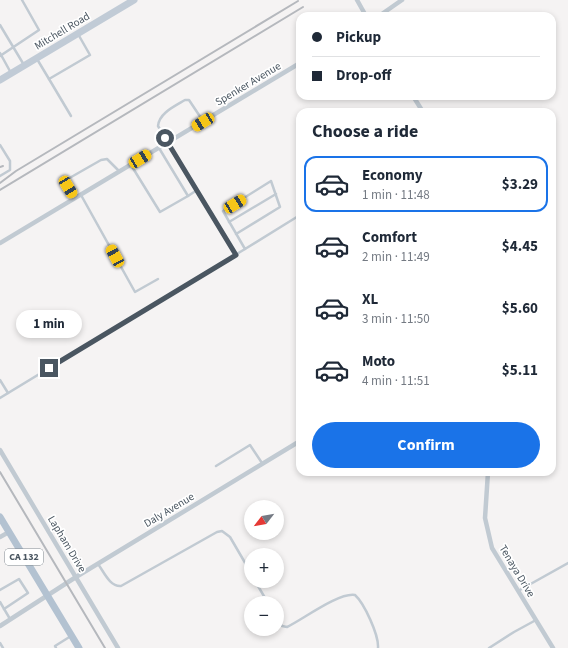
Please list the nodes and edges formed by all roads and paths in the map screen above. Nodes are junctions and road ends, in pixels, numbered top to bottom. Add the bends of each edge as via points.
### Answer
1 (22, 0) edge
2 (134, 0) edge
3 (356, 0) edge
4 (402, 0) edge
5 (364, 12) edge
6 (385, 12) edge
7 (0, 25) edge
8 (78, 34) junction
9 (14, 47) junction
10 (0, 55) edge
11 (36, 58) junction
12 (24, 65) junction
13 (296, 65) edge
14 (11, 73) junction
15 (1, 78) edge
16 (48, 79) junction
17 (71, 116) dead end
18 (203, 122) junction
19 (168, 142) junction
20 (0, 145) edge
21 (159, 148) junction
22 (131, 165) junction
23 (119, 172) junction
24 (0, 176) edge
25 (197, 190) junction
26 (276, 194) junction
27 (81, 195) junction
28 (188, 196) junction
29 (75, 198) junction
30 (296, 218) edge
31 (229, 222) junction
32 (236, 234) junction
33 (0, 243) edge
34 (246, 249) junction
35 (236, 255) junction
36 (158, 278) dead end
37 (0, 380) edge
38 (8, 393) junction
39 (0, 398) edge
40 (296, 443) edge
41 (0, 450) edge
42 (262, 463) junction
43 (216, 466) dead end
44 (488, 476) edge
45 (0, 517) edge
46 (9, 532) junction
47 (0, 538) edge
48 (244, 561) edge
49 (568, 563) edge
50 (98, 564) junction
51 (76, 577) junction
52 (0, 590) edge
53 (518, 591) junction
54 (48, 596) junction
55 (0, 602) edge
56 (4, 609) junction
57 (10, 620) junction
58 (537, 620) junction
59 (0, 626) edge
60 (284, 627) edge
61 (72, 635) junction
62 (0, 643) edge
63 (2, 648) edge
64 (56, 648) edge
65 (79, 648) edge
66 (118, 648) edge
67 (378, 648) edge
68 (489, 648) edge
69 (553, 648) edge

1 - 9 lane via 39,30
2 - 8 main road, Mitchell Road
3 - 5 street
4 - 6 street
7 - 9 lane
8 - 11 main road, Mitchell Road
8 - 16 lane via 90,55
9 - 10 lane
9 - 12 lane
10 - 14 lane
11 - 12 main road, Mitchell Road
11 - 16 lane
12 - 14 main road, Mitchell Road
13 - 18 street, Spenker Avenue
14 - 15 main road, Mitchell Road
16 - 17 lane
18 - 19 street, Spenker Avenue
18 - 19 lane via 189,100 185,100 158,120 158,126
19 - 21 street, Spenker Avenue
19 - 25 lane
20 - 24 lane via 10,161 10,170
21 - 22 street, Spenker Avenue
21 - 28 lane
22 - 23 street, Spenker Avenue
22 - 28 lane via 160,212
23 - 27 street, Spenker Avenue
23 - 29 lane via 107,159 66,180
25 - 28 lane
25 - 35 lane
26 - 31 lane
26 - 31 lane via 271,181 222,211
26 - 32 lane via 280,207
27 - 29 street, Spenker Avenue
27 - 36 lane via 135,292
29 - 33 street, Spenker Avenue
30 - 34 lane
31 - 32 lane
32 - 34 lane
34 - 35 lane
35 - 38 lane
37 - 38 lane
38 - 39 lane
40 - 42 street, Daly Avenue
41 - 51 street, Lapham Drive
42 - 43 lane via 250,445
42 - 50 street, Daly Avenue
44 - 53 street, Tenaya Drive via 488,537
45 - 46 main road, CA 132
46 - 47 street
46 - 54 main road, CA 132
48 - 50 lane via 230,537 222,531 121,586 112,583
49 - 53 lane
50 - 51 street, Daly Avenue
51 - 54 street, Daly Avenue
51 - 66 street, Lapham Drive
52 - 56 lane via 19,579 28,593
53 - 58 street, Tenaya Drive
54 - 57 street, Daly Avenue
54 - 61 main road, CA 132
55 - 56 lane
56 - 57 lane
57 - 59 street, Daly Avenue
58 - 68 lane
58 - 69 street, Tenaya Drive
60 - 67 lane via 287,628 322,606 355,594 370,620 377,637
61 - 64 lane via 55,646
61 - 65 main road, CA 132
62 - 63 lane

